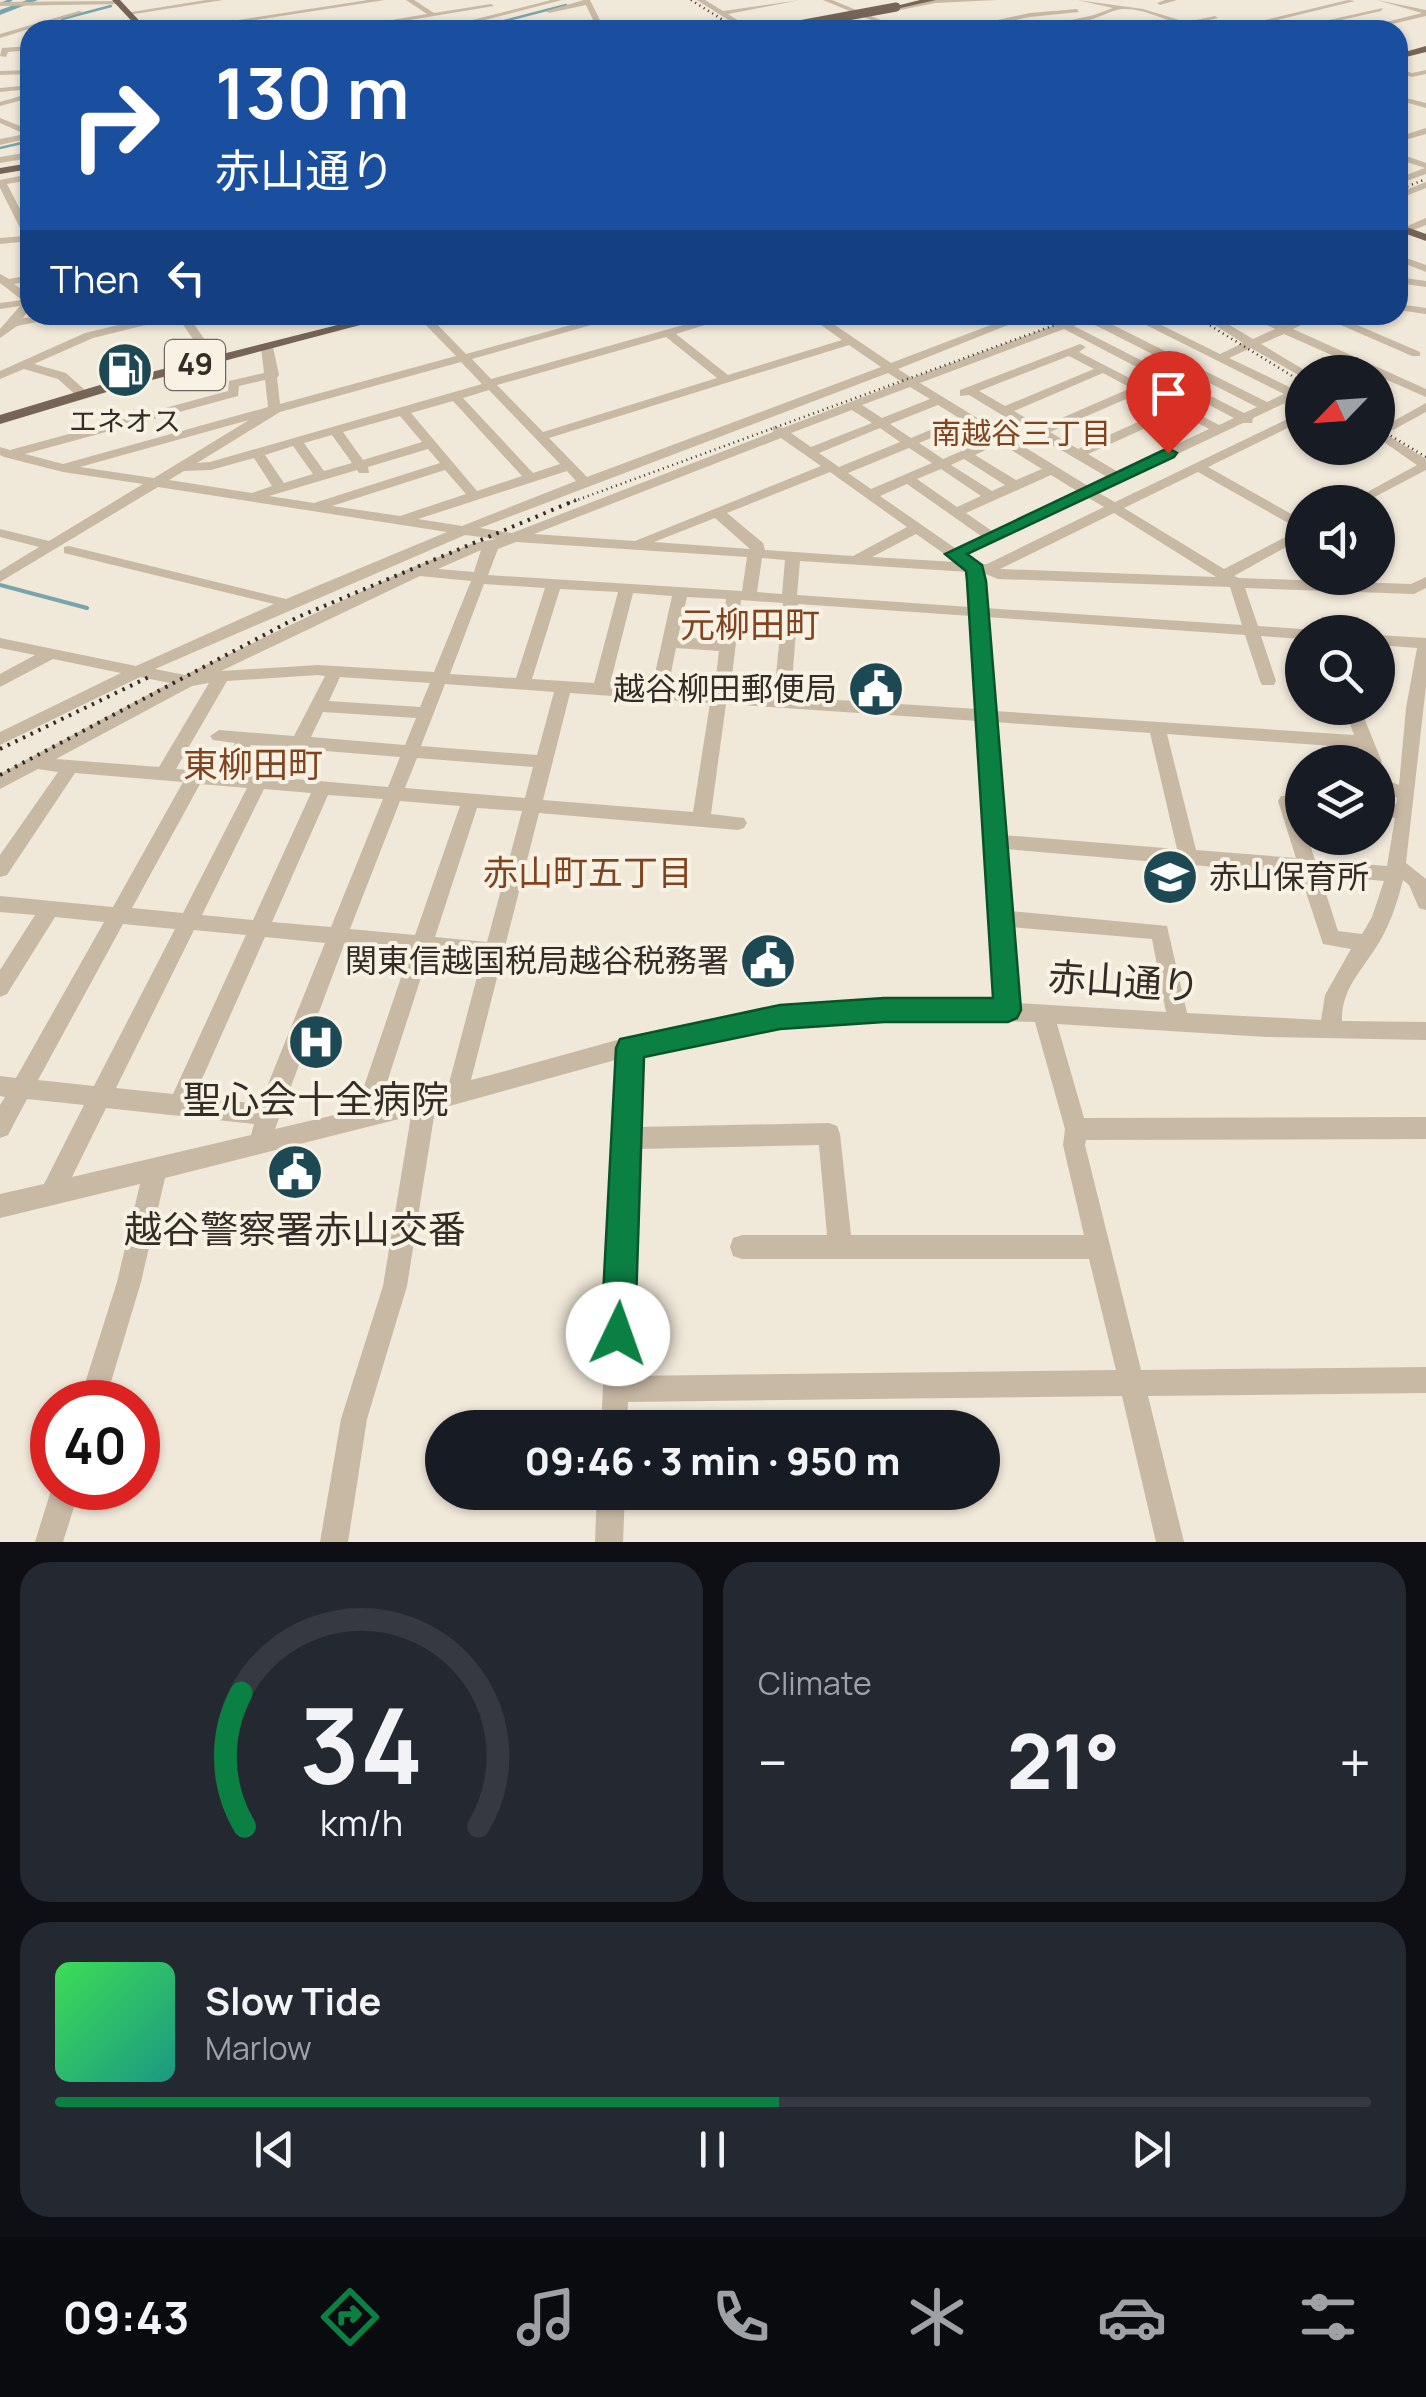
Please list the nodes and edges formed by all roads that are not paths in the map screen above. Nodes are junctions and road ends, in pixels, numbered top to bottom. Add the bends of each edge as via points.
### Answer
1 (39, 0) edge
2 (208, 0) edge
3 (220, 0) edge
4 (382, 0) edge
5 (409, 0) edge
6 (481, 0) edge
7 (559, 0) edge
8 (700, 0) edge
9 (724, 0) edge
10 (797, 0) edge
11 (826, 0) edge
12 (980, 0) edge
13 (1055, 0) edge
14 (1080, 0) edge
15 (1131, 0) edge
16 (1174, 0) edge
17 (1353, 0) edge
18 (1409, 0) edge
19 (587, 1) edge
20 (1157, 1) edge
21 (117, 2) edge
22 (348, 2) edge
23 (56, 3) edge
24 (1333, 4) junction
25 (1381, 4) edge
26 (1426, 4) edge
27 (19, 5) edge
28 (162, 5) edge
29 (910, 5) edge
30 (933, 5) edge
31 (996, 5) edge
32 (70, 6) edge
33 (491, 6) junction
34 (898, 8) junction
35 (1112, 8) junction
36 (745, 9) junction
37 (0, 10) edge
38 (130, 12) junction
39 (1146, 12) junction
40 (722, 13) junction
41 (1362, 13) junction
42 (1426, 13) edge
43 (504, 14) junction
44 (860, 14) junction
45 (432, 15) junction
46 (1078, 15) junction
47 (274, 16) junction
48 (1030, 16) junction
49 (1411, 17) junction
50 (1016, 18) junction
51 (1215, 18) dead end
52 (70, 20) edge
53 (137, 20) edge
54 (137, 20) edge
55 (251, 20) edge
56 (279, 20) edge
57 (373, 20) edge
58 (402, 20) edge
59 (479, 20) edge
60 (514, 20) edge
61 (733, 20) edge
62 (828, 20) edge
63 (829, 20) edge
64 (876, 20) edge
65 (881, 20) edge
66 (1008, 20) edge
67 (1021, 20) edge
68 (1042, 20) edge
69 (1067, 20) edge
70 (1087, 20) edge
71 (1175, 20) edge
72 (1206, 20) edge
73 (1268, 20) edge
74 (1333, 20) edge
75 (1399, 20) edge
76 (1426, 21) edge
77 (20, 41) edge
78 (3, 54) dead end
79 (20, 81) edge
80 (14, 88) junction
81 (20, 88) edge
82 (0, 90) edge
83 (0, 104) edge
84 (5, 123) edge
85 (2, 185) edge
86 (20, 219) edge
87 (3, 280) edge
88 (17, 293) junction
89 (0, 296) edge
90 (20, 296) edge
91 (20, 316) edge
92 (0, 320) edge
93 (20, 321) edge
94 (16, 322) junction
95 (132, 325) edge
96 (189, 325) edge
97 (345, 325) edge
98 (432, 325) edge
99 (583, 325) edge
100 (693, 325) edge
101 (828, 325) edge
102 (997, 325) edge
103 (1034, 325) edge
104 (1106, 325) edge
105 (1154, 325) edge
106 (1205, 325) edge
107 (1218, 325) edge
108 (1275, 325) edge
109 (1293, 325) edge
110 (1340, 325) edge
111 (1064, 326) joint
112 (1160, 328) junction
113 (1284, 329) junction
114 (666, 332) junction
115 (1045, 332) junction
116 (0, 335) edge
117 (1132, 339) junction
118 (851, 340) junction
119 (1094, 341) junction
120 (267, 347) junction
121 (1248, 347) junction
122 (1109, 348) junction
123 (1069, 351) junction
124 (988, 352) junction
125 (463, 358) junction
126 (1222, 359) junction
127 (212, 361) junction
128 (0, 363) edge
129 (27, 365) junction
130 (890, 366) junction
131 (1285, 366) edge
132 (1400, 366) edge
133 (1104, 369) junction
134 (1020, 370) junction
135 (1196, 372) junction
136 (0, 375) edge
137 (273, 375) junction
138 (725, 379) junction
139 (1169, 380) junction
140 (910, 382) junction
141 (489, 385) junction
142 (1140, 388) junction
143 (1285, 390) edge
144 (970, 391) junction
145 (82, 394) junction
146 (1426, 394) edge
147 (455, 396) junction
148 (1285, 400) edge
149 (941, 401) junction
150 (852, 404) junction
151 (1267, 406) junction
152 (1426, 407) edge
153 (1178, 408) junction
154 (275, 410) junction
155 (402, 411) junction
156 (1004, 411) junction
157 (762, 418) junction
158 (969, 418) junction
159 (1243, 418) junction
160 (0, 420) edge
161 (1395, 421) edge
162 (881, 423) junction
163 (1285, 424) edge
164 (1262, 427) dead end
165 (334, 430) junction
166 (1218, 430) junction
167 (782, 432) junction
168 (1040, 432) junction
169 (1395, 434) edge
170 (539, 437) junction
171 (1395, 439) edge
172 (296, 441) junction
173 (1007, 441) junction
174 (910, 442) junction
175 (430, 444) junction
176 (1426, 450) edge
177 (810, 452) junction
178 (4, 453) edge
179 (257, 453) junction
180 (1168, 453) junction
181 (965, 454) junction
182 (1078, 454) junction
183 (360, 464) junction
184 (942, 464) junction
185 (448, 465) junction
186 (1426, 465) edge
187 (568, 466) junction
188 (63, 468) junction
189 (184, 468) junction
190 (1196, 468) junction
191 (1052, 469) junction
192 (834, 470) junction
193 (321, 476) junction
194 (1117, 477) junction
195 (531, 478) junction
196 (908, 479) junction
197 (583, 482) junction
198 (160, 483) junction
199 (509, 485) junction
200 (1388, 485) edge
201 (1015, 486) junction
202 (376, 487) junction
203 (280, 488) junction
204 (1088, 491) junction
205 (870, 495) junction
206 (474, 496) junction
207 (992, 497) junction
208 (250, 498) junction
209 (600, 501) junction
210 (526, 504) junction
211 (312, 507) junction
212 (1114, 507) junction
213 (957, 512) junction
214 (718, 513) junction
215 (1285, 516) edge
216 (400, 520) junction
217 (1017, 524) junction
218 (916, 528) junction
219 (463, 531) junction
220 (0, 533) edge
221 (992, 536) junction
222 (508, 537) junction
223 (1044, 542) junction
224 (939, 543) junction
225 (1285, 543) edge
226 (492, 546) junction
227 (641, 547) junction
228 (61, 548) junction
229 (756, 554) junction
230 (954, 554) junction
231 (792, 556) junction
232 (854, 561) junction
233 (904, 563) junction
234 (982, 569) junction
235 (416, 571) junction
236 (0, 577) edge
237 (480, 578) junction
238 (1231, 578) junction
239 (1426, 582) edge
240 (554, 583) junction
241 (627, 588) junction
242 (680, 592) junction
243 (742, 596) junction
244 (790, 599) junction
245 (283, 606) junction
246 (977, 612) junction
247 (1253, 631) junction
248 (1285, 633) edge
249 (1395, 641) edge
250 (670, 642) junction
251 (0, 643) edge
252 (1426, 644) edge
253 (728, 646) junction
254 (48, 656) junction
255 (335, 671) junction
256 (134, 672) junction
257 (221, 677) junction
258 (440, 679) junction
259 (1268, 680) dead end
260 (0, 681) edge
261 (185, 681) junction
262 (522, 684) junction
263 (563, 687) junction
264 (600, 690) junction
265 (658, 694) junction
266 (721, 698) junction
267 (782, 701) junction
268 (318, 706) junction
269 (426, 714) junction
270 (987, 715) junction
271 (1358, 725) edge
272 (1157, 728) junction
273 (219, 736) dead end
274 (246, 738) junction
275 (0, 740) edge
276 (300, 742) junction
277 (1365, 742) junction
278 (1366, 745) edge
279 (410, 751) junction
280 (42, 759) junction
281 (544, 762) junction
282 (71, 766) junction
283 (165, 773) junction
284 (196, 775) junction
285 (226, 778) junction
286 (260, 781) junction
287 (0, 782) edge
288 (323, 786) junction
289 (395, 793) junction
290 (1395, 796) edge
291 (471, 799) junction
292 (1403, 803) junction
293 (534, 804) junction
294 (1395, 805) edge
295 (701, 819) junction
296 (738, 823) dead end
297 (995, 841) junction
298 (1303, 855) edge
299 (1188, 856) junction
300 (1306, 865) junction
301 (0, 870) edge
302 (1396, 870) junction
303 (1426, 902) edge
304 (0, 904) edge
305 (50, 908) junction
306 (118, 915) junction
307 (1000, 918) junction
308 (188, 922) junction
309 (259, 929) junction
310 (338, 935) junction
311 (1368, 942) junction
312 (421, 944) junction
313 (496, 951) junction
314 (0, 988) edge
315 (1008, 1010) junction
316 (1044, 1012) junction
317 (1178, 1020) junction
318 (1332, 1028) junction
319 (1426, 1031) edge
320 (630, 1048) junction
321 (10, 1088) edge
322 (457, 1094) junction
323 (102, 1096) junction
324 (425, 1102) junction
325 (178, 1106) junction
326 (267, 1115) junction
327 (364, 1118) junction
328 (0, 1127) edge
329 (1426, 1128) edge
330 (1076, 1129) junction
331 (628, 1138) junction
332 (260, 1145) junction
333 (155, 1170) junction
334 (52, 1193) junction
335 (0, 1206) edge
336 (840, 1246) junction
337 (742, 1247) dead end
338 (1099, 1247) junction
339 (99, 1380) edge
340 (1426, 1380) edge
341 (1133, 1384) junction
342 (616, 1390) junction
343 (615, 1410) edge
344 (59, 1510) edge
345 (611, 1510) edge
346 (49, 1542) edge
347 (334, 1542) edge
348 (610, 1542) edge
349 (1170, 1542) edge

1 - 27 street
2 - 28 street
3 - 28 street
4 - 22 street
5 - 45 street
6 - 33 street
7 - 43 street
8 - 40 street
9 - 36 street
10 - 36 street
11 - 44 street
12 - 30 street
12 - 31 street
13 - 46 street
14 - 35 street
15 - 35 street
16 - 20 street
17 - 24 street
17 - 25 street
18 - 26 street
19 - 60 street
20 - 39 street via 1168,6
21 - 32 street
21 - 38 main road
21 - 52 street
22 - 47 street
22 - 57 street
23 - 27 street
23 - 32 street
24 - 41 street
24 - 73 street
25 - 41 street
25 - 42 street
25 - 49 street
27 - 37 street
28 - 38 street
29 - 30 street
29 - 34 street
29 - 44 street
29 - 65 street
30 - 34 main road
31 - 50 street
33 - 43 street
33 - 45 street
34 - 44 street
34 - 63 main road, bridge
35 - 39 street
35 - 46 street
35 - 46 street via 1092,18
36 - 40 street
38 - 53 main road
38 - 54 main road
39 - 71 street
40 - 61 street
41 - 74 street
42 - 49 street
43 - 59 street
44 - 62 street
44 - 64 street
45 - 58 street
46 - 48 street
46 - 69 street
46 - 70 street
47 - 55 street
47 - 56 street
48 - 50 street
48 - 68 street
49 - 75 street
49 - 76 street
50 - 66 street
50 - 67 street
51 - 72 street
77 - 78 street
79 - 80 street
80 - 81 street
80 - 82 street
83 - 84 street via 8,112
85 - 86 street
87 - 88 street
88 - 89 street
88 - 90 street
91 - 94 street
92 - 94 street
93 - 94 street
94 - 116 street
95 - 129 street via 89,335
96 - 127 street
97 - 120 main road, 49
98 - 125 street
99 - 125 street
100 - 114 street
101 - 118 street
102 - 130 street
103 - 115 street
104 - 117 street
105 - 112 street
106 - 121 street
107 - 121 street
108 - 113 street
109 - 113 street
110 - 132 street
111 - 115 street
111 - 119 street
112 - 117 street
112 - 126 street
113 - 121 street
113 - 132 street
114 - 138 street
114 - 141 street
115 - 124 street
117 - 122 street
117 - 135 street
118 - 130 street
118 - 138 street
119 - 122 street
119 - 123 street
120 - 127 main road, 49
120 - 137 street
121 - 126 street
121 - 131 street
122 - 139 street
123 - 133 street
123 - 134 street
124 - 134 street
124 - 140 street
125 - 141 street
125 - 154 street
126 - 135 street
126 - 143 street
127 - 145 main road, 49
128 - 129 street
129 - 136 street
129 - 145 street via 62,376
130 - 140 street
130 - 157 street
132 - 146 street
133 - 142 street
133 - 156 street
134 - 144 street
135 - 139 street
135 - 151 street
137 - 154 street
137 - 178 street via 233,384 234,394
138 - 170 street
139 - 142 street
139 - 159 street
140 - 149 street
140 - 150 street
141 - 147 street
141 - 170 street
142 - 153 street
142 - 168 street
144 - 149 street
144 - 156 street
145 - 160 main road, 49
147 - 155 street
147 - 195 street
148 - 151 street
149 - 158 street
149 - 162 street
150 - 162 street
150 - 167 street
151 - 159 street
152 - 161 street
153 - 166 street
153 - 182 street
154 - 188 street
154 - 189 street
155 - 165 street
155 - 175 street
156 - 168 street
157 - 167 street
157 - 197 street
158 - 173 street
158 - 174 street
159 - 164 street
159 - 166 street
162 - 174 street
162 - 177 street
163 - 190 street
165 - 172 street
165 - 183 street
166 - 180 street
167 - 177 street
167 - 209 street
168 - 173 street
168 - 182 street
169 - 176 street
170 - 187 street
171 - 186 street
172 - 179 street
172 - 193 street
173 - 181 street
173 - 191 street
174 - 184 street
174 - 192 street
175 - 183 street
175 - 185 street
177 - 192 street
178 - 188 street
179 - 189 street
179 - 203 street
180 - 190 street
180 - 194 street
181 - 184 street
181 - 201 street
182 - 194 street
183 - 193 street
183 - 202 street
184 - 196 street
184 - 207 street
185 - 202 street
185 - 206 street
186 - 200 street
187 - 195 street
187 - 197 street
188 - 198 street
189 - 198 street
190 - 212 street
190 - 215 street
191 - 201 street
191 - 204 street
192 - 205 street
192 - 214 street
193 - 203 street
194 - 204 street
195 - 199 street
196 - 205 street
196 - 213 street
197 - 209 street
197 - 210 street
198 - 208 street
198 - 228 street
199 - 206 street
199 - 210 street
201 - 207 street
202 - 211 street
203 - 208 street
204 - 212 street
204 - 217 street
205 - 218 street
206 - 216 street
207 - 213 street
208 - 211 street
209 - 222 street
210 - 219 street
211 - 216 street
212 - 223 street
212 - 238 street
213 - 221 street
214 - 227 street
214 - 229 street via 758,546
216 - 219 street
217 - 221 street
217 - 223 street
218 - 224 street
218 - 232 street
219 - 222 street
219 - 245 street
220 - 228 street
221 - 230 street
222 - 226 street
222 - 227 street
223 - 234 street
224 - 230 street
224 - 233 street
225 - 238 street
226 - 235 street
226 - 237 street
227 - 229 street
228 - 236 street
228 - 245 street
229 - 231 street
229 - 243 street
230 - 234 street
231 - 232 street
231 - 244 street
232 - 233 street
233 - 234 street
234 - 238 street
234 - 246 street
235 - 237 street
235 - 261 street
237 - 240 street
237 - 258 street
238 - 239 street via 1414,589
238 - 247 street
240 - 241 street
240 - 262 street
241 - 242 street
241 - 264 street
242 - 243 street
242 - 250 street
243 - 244 street
243 - 253 street
244 - 246 street
244 - 267 street
245 - 256 street
246 - 247 street
246 - 270 street
247 - 248 street
247 - 259 street
249 - 252 street
250 - 253 street
250 - 265 street
251 - 254 street
252 - 292 street
253 - 266 street
254 - 256 street
254 - 260 street
255 - 257 street
255 - 258 street
255 - 268 street
256 - 261 street
256 - 275 street
257 - 261 street
257 - 283 street
258 - 262 street
258 - 269 street
261 - 280 street
262 - 263 street
263 - 264 street
263 - 281 street
264 - 265 street
265 - 266 street
266 - 267 street
266 - 295 street
267 - 270 street
268 - 269 street
268 - 276 street
269 - 279 street
270 - 272 street
270 - 297 street
271 - 277 street
272 - 277 street
272 - 299 street
273 - 274 street
274 - 276 street
274 - 285 street
276 - 279 street
277 - 278 street
279 - 281 street
279 - 289 street
280 - 282 street
280 - 287 street
281 - 293 street
282 - 283 street
282 - 301 street
283 - 284 street
284 - 285 street
284 - 306 street
285 - 286 street
286 - 288 street
286 - 308 street
288 - 289 street
288 - 309 street
289 - 291 street
289 - 310 street
290 - 292 street
291 - 293 street
291 - 312 street
292 - 294 street
292 - 302 street
293 - 295 street
293 - 313 street
295 - 296 street
297 - 299 street
297 - 307 street
298 - 300 street
299 - 300 street
300 - 302 street
300 - 311 street via 1330,938
302 - 303 street via 1417,880
302 - 311 street
304 - 305 street
305 - 306 street
305 - 314 street
306 - 308 street
306 - 321 street
307 - 315 street
307 - 317 street via 1160,932
308 - 309 street
308 - 323 street
309 - 310 street
309 - 325 street
310 - 312 street
310 - 326 street
311 - 318 street via 1335,991
312 - 313 street
312 - 327 street
313 - 322 street
315 - 316 street, 赤山通り
315 - 320 street, 赤山通り via 780,1017
316 - 317 street, 赤山通り
316 - 330 street
317 - 318 street, 赤山通り
318 - 319 street, 赤山通り
320 - 322 street, 赤山通り
320 - 331 street
321 - 323 street
321 - 328 street
322 - 324 street, 赤山通り
323 - 325 street
323 - 334 street
324 - 327 street, 赤山通り
324 - 347 street via 395,1286 354,1419
325 - 326 street
326 - 332 street
327 - 332 street, 赤山通り
329 - 330 street
330 - 338 street via 1074,1145
331 - 336 street via 829,1134
331 - 342 street
332 - 333 street, 赤山通り
333 - 334 street, 赤山通り
333 - 339 street
334 - 335 street, 赤山通り
336 - 337 street
336 - 338 street
338 - 341 street
340 - 341 street
341 - 342 street
341 - 349 street
342 - 343 street
344 - 346 street
345 - 348 street

